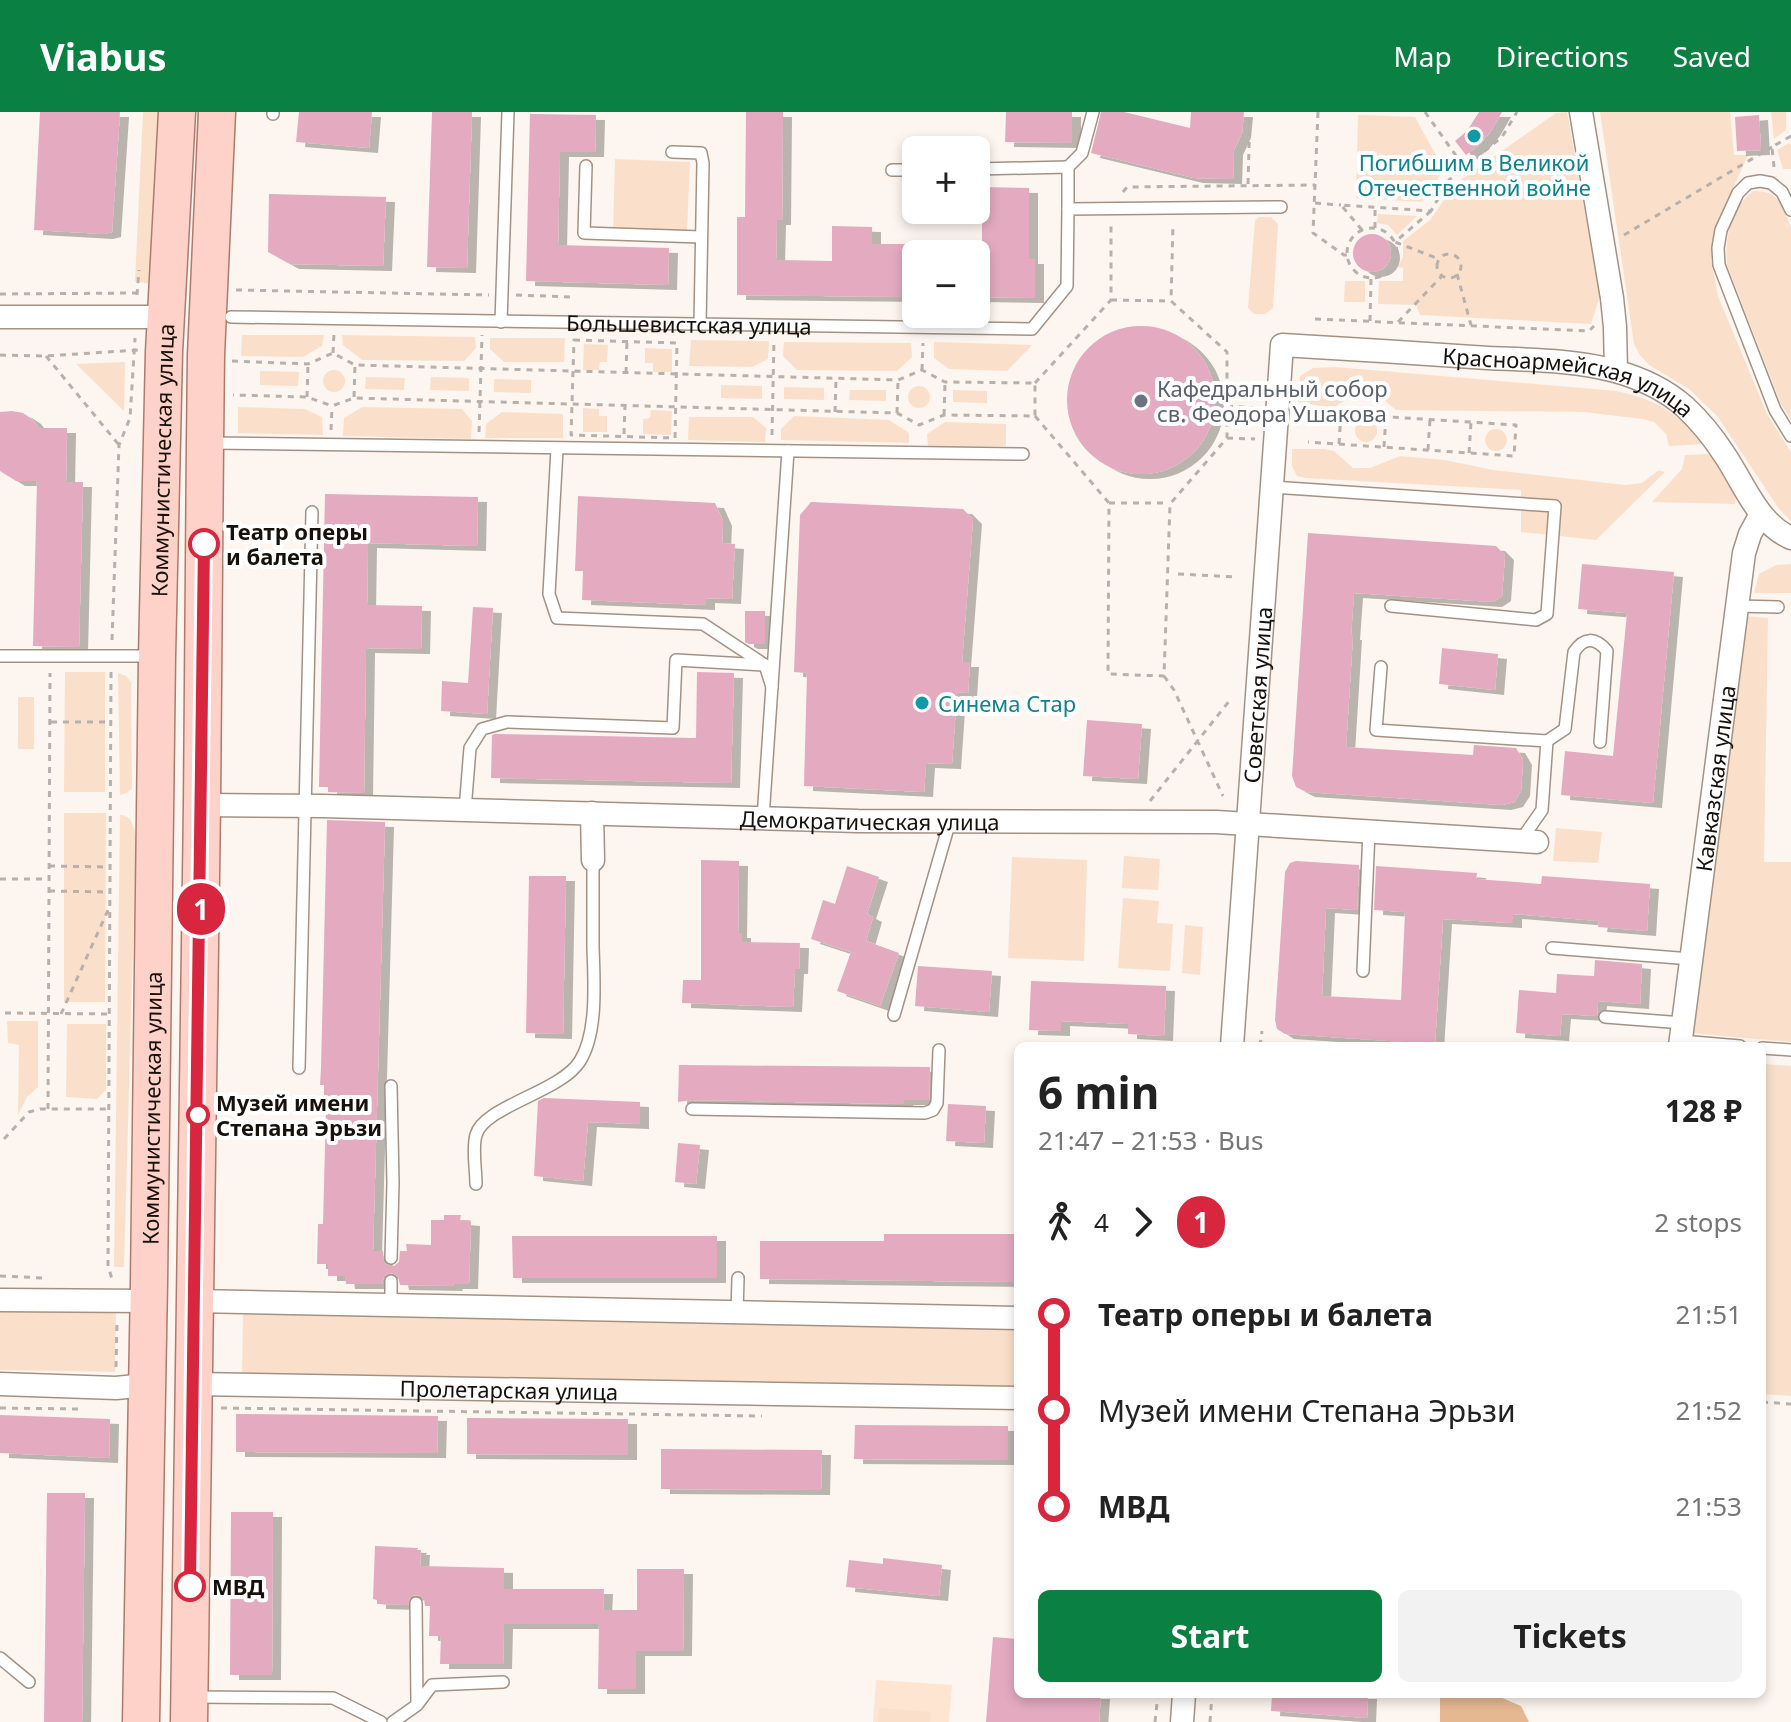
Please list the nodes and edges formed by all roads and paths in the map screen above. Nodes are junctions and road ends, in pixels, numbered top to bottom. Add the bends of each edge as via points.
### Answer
1 (177, 112) edge
2 (217, 112) edge
3 (508, 112) edge
4 (1093, 112) edge
5 (1250, 112) edge
6 (1318, 112) edge
7 (1425, 112) edge
8 (1517, 112) edge
9 (1581, 112) edge
10 (1791, 136) edge
11 (1772, 147) junction
12 (672, 152) dead end
13 (586, 166) dead end
14 (1068, 167) junction
15 (1464, 167) junction
16 (990, 169) edge
17 (892, 170) dead end
18 (902, 170) edge
19 (1775, 171) dead end
20 (1315, 185) junction
21 (1173, 186) junction
22 (1248, 186) junction
23 (1315, 203) junction
24 (1341, 205) junction
25 (1281, 207) dead end
26 (1375, 207) junction
27 (1111, 208) junction
28 (1173, 208) junction
29 (1068, 209) junction
30 (1791, 210) edge
31 (1431, 211) junction
32 (1375, 228) junction
33 (1362, 230) junction
34 (701, 237) junction
35 (1614, 241) dead end
36 (1395, 242) junction
37 (1347, 255) junction
38 (1439, 259) junction
39 (139, 263) dead end
40 (1457, 274) junction
41 (1442, 276) junction
42 (1371, 279) junction
43 (0, 294) edge
44 (502, 295) junction
45 (573, 297) dead end
46 (1111, 300) junction
47 (1171, 301) junction
48 (216, 308) junction
49 (0, 317) edge
50 (1315, 319) dead end
51 (335, 320) junction
52 (482, 321) junction
53 (1370, 321) junction
54 (501, 322) junction
55 (1398, 322) junction
56 (1598, 322) dead end
57 (700, 324) junction
58 (147, 325) junction
59 (775, 325) junction
60 (1471, 326) junction
61 (902, 327) edge
62 (924, 328) edge
63 (978, 328) edge
64 (627, 341) junction
65 (1282, 345) joint
66 (333, 353) junction
67 (0, 355) edge
68 (206, 355) junction
69 (46, 356) junction
70 (308, 364) junction
71 (355, 365) junction
72 (481, 368) junction
73 (922, 370) junction
74 (573, 371) junction
75 (1616, 371) junction
76 (626, 373) junction
77 (676, 374) junction
78 (773, 377) junction
79 (836, 379) junction
80 (898, 380) junction
81 (945, 382) junction
82 (1035, 383) junction
83 (229, 394) dead end
84 (307, 397) junction
85 (354, 398) junction
86 (480, 401) junction
87 (572, 404) junction
88 (332, 406) junction
89 (625, 406) junction
90 (1227, 406) junction
91 (676, 407) junction
92 (1277, 409) junction
93 (772, 410) junction
94 (835, 412) junction
95 (897, 413) junction
96 (1341, 413) junction
97 (944, 415) junction
98 (1035, 416) junction
99 (1386, 416) junction
100 (1430, 419) junction
101 (1471, 422) junction
102 (624, 436) junction
103 (1791, 436) edge
104 (1227, 438) junction
105 (1259, 439) dead end
106 (1308, 442) dead end
107 (205, 443) junction
108 (1339, 444) junction
109 (119, 445) junction
110 (330, 446) junction
111 (1384, 447) junction
112 (478, 448) junction
113 (557, 449) junction
114 (1428, 450) junction
115 (771, 451) junction
116 (788, 451) junction
117 (1469, 453) junction
118 (1023, 454) dead end
119 (1272, 487) junction
120 (1109, 503) junction
121 (1170, 504) junction
122 (312, 512) dead end
123 (1761, 514) junction
124 (1791, 538) edge
125 (1178, 574) dead end
126 (1237, 577) dead end
127 (1391, 606) dead end
128 (1737, 606) junction
129 (1778, 607) dead end
130 (0, 656) edge
131 (50, 656) junction
132 (111, 656) junction
133 (157, 656) junction
134 (765, 665) junction
135 (1381, 667) dead end
136 (1164, 676) junction
137 (772, 687) junction
138 (1230, 700) dead end
139 (50, 722) junction
140 (111, 722) junction
141 (1197, 740) junction
142 (1547, 741) junction
143 (1600, 742) dead end
144 (1223, 796) dead end
145 (1149, 803) dead end
146 (202, 805) junction
147 (305, 806) junction
148 (465, 810) junction
149 (592, 813) junction
150 (763, 818) junction
151 (950, 821) junction
152 (1248, 823) junction
153 (1369, 831) junction
154 (1528, 841) joint
155 (593, 860) joint
156 (49, 866) junction
157 (110, 867) junction
158 (0, 879) edge
159 (49, 879) junction
160 (49, 891) junction
161 (110, 892) junction
162 (110, 904) junction
163 (1552, 948) dead end
164 (1691, 959) junction
165 (1363, 971) dead end
166 (5, 1013) dead end
167 (49, 1014) junction
168 (61, 1014) junction
169 (110, 1014) junction
170 (894, 1015) dead end
171 (1605, 1017) dead end
172 (1262, 1031) dead end
173 (1681, 1037) edge
174 (1232, 1042) edge
175 (1261, 1042) edge
176 (1714, 1042) edge
177 (1766, 1048) edge
178 (939, 1050) dead end
179 (1791, 1050) edge
180 (299, 1068) dead end
181 (391, 1086) dead end
182 (48, 1109) junction
183 (109, 1109) junction
184 (692, 1109) dead end
185 (4, 1139) dead end
186 (476, 1184) dead end
187 (391, 1258) dead end
188 (738, 1278) dead end
189 (113, 1280) dead end
190 (391, 1281) dead end
191 (0, 1300) edge
192 (147, 1301) junction
193 (195, 1301) junction
194 (391, 1305) junction
195 (737, 1313) junction
196 (1014, 1318) edge
197 (0, 1384) edge
198 (193, 1384) junction
199 (146, 1385) junction
200 (1014, 1398) edge
201 (1766, 1402) edge
202 (1791, 1404) edge
203 (0, 1408) edge
204 (91, 1410) dead end
205 (416, 1603) dead end
206 (0, 1658) edge
207 (29, 1682) dead end
208 (503, 1682) dead end
209 (1158, 1698) edge
210 (1184, 1698) edge
211 (1212, 1698) edge
212 (417, 1705) junction
213 (189, 1709) edge
214 (141, 1722) edge
215 (381, 1722) edge
216 (393, 1722) edge
217 (1155, 1722) edge
218 (1182, 1722) edge
219 (1210, 1722) edge

1 - 58 main road, Коммунистическая улица
2 - 48 main road, Коммунистическая улица
3 - 44 lane
4 - 14 lane via 1082,153
5 - 22 path
6 - 20 path
7 - 15 path
8 - 15 path via 1502,137
9 - 75 street via 1612,298
10 - 11 path
11 - 19 path
11 - 35 path
12 - 34 lane via 701,153
13 - 34 lane via 584,233
14 - 16 lane
14 - 29 lane
15 - 31 path via 1449,180
17 - 18 lane
20 - 22 path
20 - 23 path
21 - 22 path
21 - 27 path via 1127,187
21 - 28 path
23 - 24 path
23 - 37 path via 1313,233
24 - 26 path
24 - 33 path
25 - 28 lane
26 - 31 path
26 - 32 path
27 - 28 lane
27 - 29 lane
27 - 46 path
28 - 47 path
29 - 63 lane, Большевистская улица via 1067,286 1032,329
30 - 103 lane via 1771,183 1748,183 1738,193 1718,248 1719,265 1775,410
31 - 36 path
32 - 33 path
32 - 36 path
33 - 37 path via 1350,240
34 - 57 lane
36 - 38 path
36 - 42 path via 1393,267
37 - 42 path via 1357,274
38 - 40 path via 1446,254 1457,257
38 - 41 path
39 - 58 path
40 - 41 path
40 - 60 path
41 - 55 path
42 - 53 path
43 - 58 path
44 - 45 path
44 - 48 path
44 - 54 lane
46 - 47 path
46 - 82 path
47 - 90 path via 1227,352
48 - 51 lane, Большевистская улица
48 - 58 main road, Большевистская улица
48 - 68 main road, Коммунистическая улица
49 - 58 street, Большевистская улица
50 - 53 path
51 - 52 lane, Большевистская улица
51 - 66 path
52 - 54 lane, Большевистская улица
52 - 72 path
53 - 55 path
54 - 57 lane, Большевистская улица
55 - 60 path
56 - 60 path via 1589,331
57 - 59 lane, Большевистская улица
58 - 69 path
58 - 109 path via 130,418
58 - 133 main road, Коммунистическая улица
59 - 61 lane, Большевистская улица
59 - 78 path
62 - 73 path
64 - 74 path via 574,340
64 - 76 path
64 - 77 path via 677,343
65 - 75 street, Красноармейская улица
65 - 92 street, Советская улица
66 - 70 path
66 - 71 path
67 - 69 path
68 - 70 path
68 - 107 main road, Коммунистическая улица
69 - 109 path
70 - 84 path
71 - 72 path
71 - 85 path
72 - 74 path
72 - 86 path
73 - 80 path
73 - 81 path
74 - 76 path
74 - 87 path
75 - 123 street, Красноармейская улица via 1684,406 1724,453
76 - 77 path
77 - 78 path
77 - 91 path
78 - 79 path
78 - 93 path
79 - 80 path
79 - 94 path
80 - 95 path
81 - 82 path
81 - 97 path
82 - 98 path
83 - 84 path
84 - 88 path
85 - 86 path
85 - 88 path
86 - 87 path
86 - 112 path
87 - 89 path
87 - 102 path via 571,435
88 - 110 path
89 - 91 path
89 - 102 path
90 - 92 path
90 - 104 path
91 - 93 path
91 - 102 path via 675,438
92 - 96 path
92 - 119 street, Советская улица
93 - 94 path
93 - 115 path
94 - 95 path
95 - 97 path via 919,425
96 - 99 path
96 - 108 path
97 - 98 path
98 - 120 path
99 - 100 path
99 - 111 path
100 - 101 path
100 - 114 path
101 - 117 path
101 - 117 path via 1516,425 1514,456
104 - 105 path
104 - 121 path
106 - 108 path
107 - 110 lane
107 - 146 main road, Коммунистическая улица
108 - 111 path
109 - 132 path
110 - 112 lane
111 - 114 path
112 - 113 lane
113 - 115 lane
113 - 134 lane via 549,594 557,618 703,624
114 - 117 path
115 - 116 lane
116 - 118 lane
116 - 137 lane
119 - 127 lane via 1555,506 1547,614 1536,620
119 - 152 street, Советская улица
120 - 121 path
120 - 136 path via 1108,674
121 - 136 path
122 - 147 lane
123 - 124 street, Красноармейская улица via 1777,532
123 - 128 street, Кавказская улица via 1744,553
125 - 126 path
128 - 129 lane
128 - 164 street, Кавказская улица
130 - 131 lane
131 - 132 lane
131 - 139 path
132 - 133 lane
132 - 140 path
133 - 192 main road, Коммунистическая улица
134 - 137 lane
134 - 148 lane via 676,660 673,728 507,722 482,729 470,748
135 - 142 lane via 1376,730
136 - 141 path
137 - 150 lane
138 - 141 path
139 - 140 path
139 - 156 path
140 - 157 path
141 - 144 path
141 - 145 path
142 - 143 lane via 1565,729 1574,652 1590,640 1607,651
142 - 154 lane via 1542,810
146 - 147 street, Демократическая улица
146 - 193 main road, Коммунистическая улица
147 - 148 street, Демократическая улица
147 - 180 lane
148 - 149 street, Демократическая улица
149 - 150 street, Демократическая улица
149 - 155 street
150 - 151 street, Демократическая улица
151 - 152 street, Демократическая улица
151 - 170 lane
152 - 153 street, Демократическая улица
152 - 174 street, Советская улица
153 - 154 street, Демократическая улица
153 - 165 lane
155 - 186 lane via 589,1042 566,1077 481,1124 475,1145
156 - 157 path
156 - 159 path
157 - 161 path
158 - 159 path
159 - 160 path
160 - 161 path
160 - 167 path
161 - 162 path
162 - 168 path
162 - 169 path
163 - 164 lane
164 - 173 street, Кавказская улица
166 - 167 path
167 - 168 path
167 - 182 path
168 - 169 path
169 - 183 path
171 - 173 lane
172 - 175 path
173 - 176 lane
177 - 179 lane
178 - 184 lane via 937,1103 925,1113
181 - 187 lane
182 - 183 path
182 - 185 path via 29,1112
183 - 189 path via 108,1266
188 - 195 lane
190 - 194 lane
191 - 192 street
192 - 193 main road
192 - 199 main road, Коммунистическая улица
193 - 194 street
193 - 198 main road, Коммунистическая улица
194 - 195 street
195 - 196 street
197 - 199 street, Пролетарская улица
198 - 199 main road, Пролетарская улица
198 - 200 street, Пролетарская улица
198 - 213 main road, Коммунистическая улица
199 - 214 main road, Коммунистическая улица
201 - 202 path
203 - 204 path
205 - 212 lane
206 - 207 lane
208 - 212 lane via 432,1685
209 - 217 path
210 - 218 street
211 - 219 path
212 - 216 lane
213 - 215 lane via 333,1698

